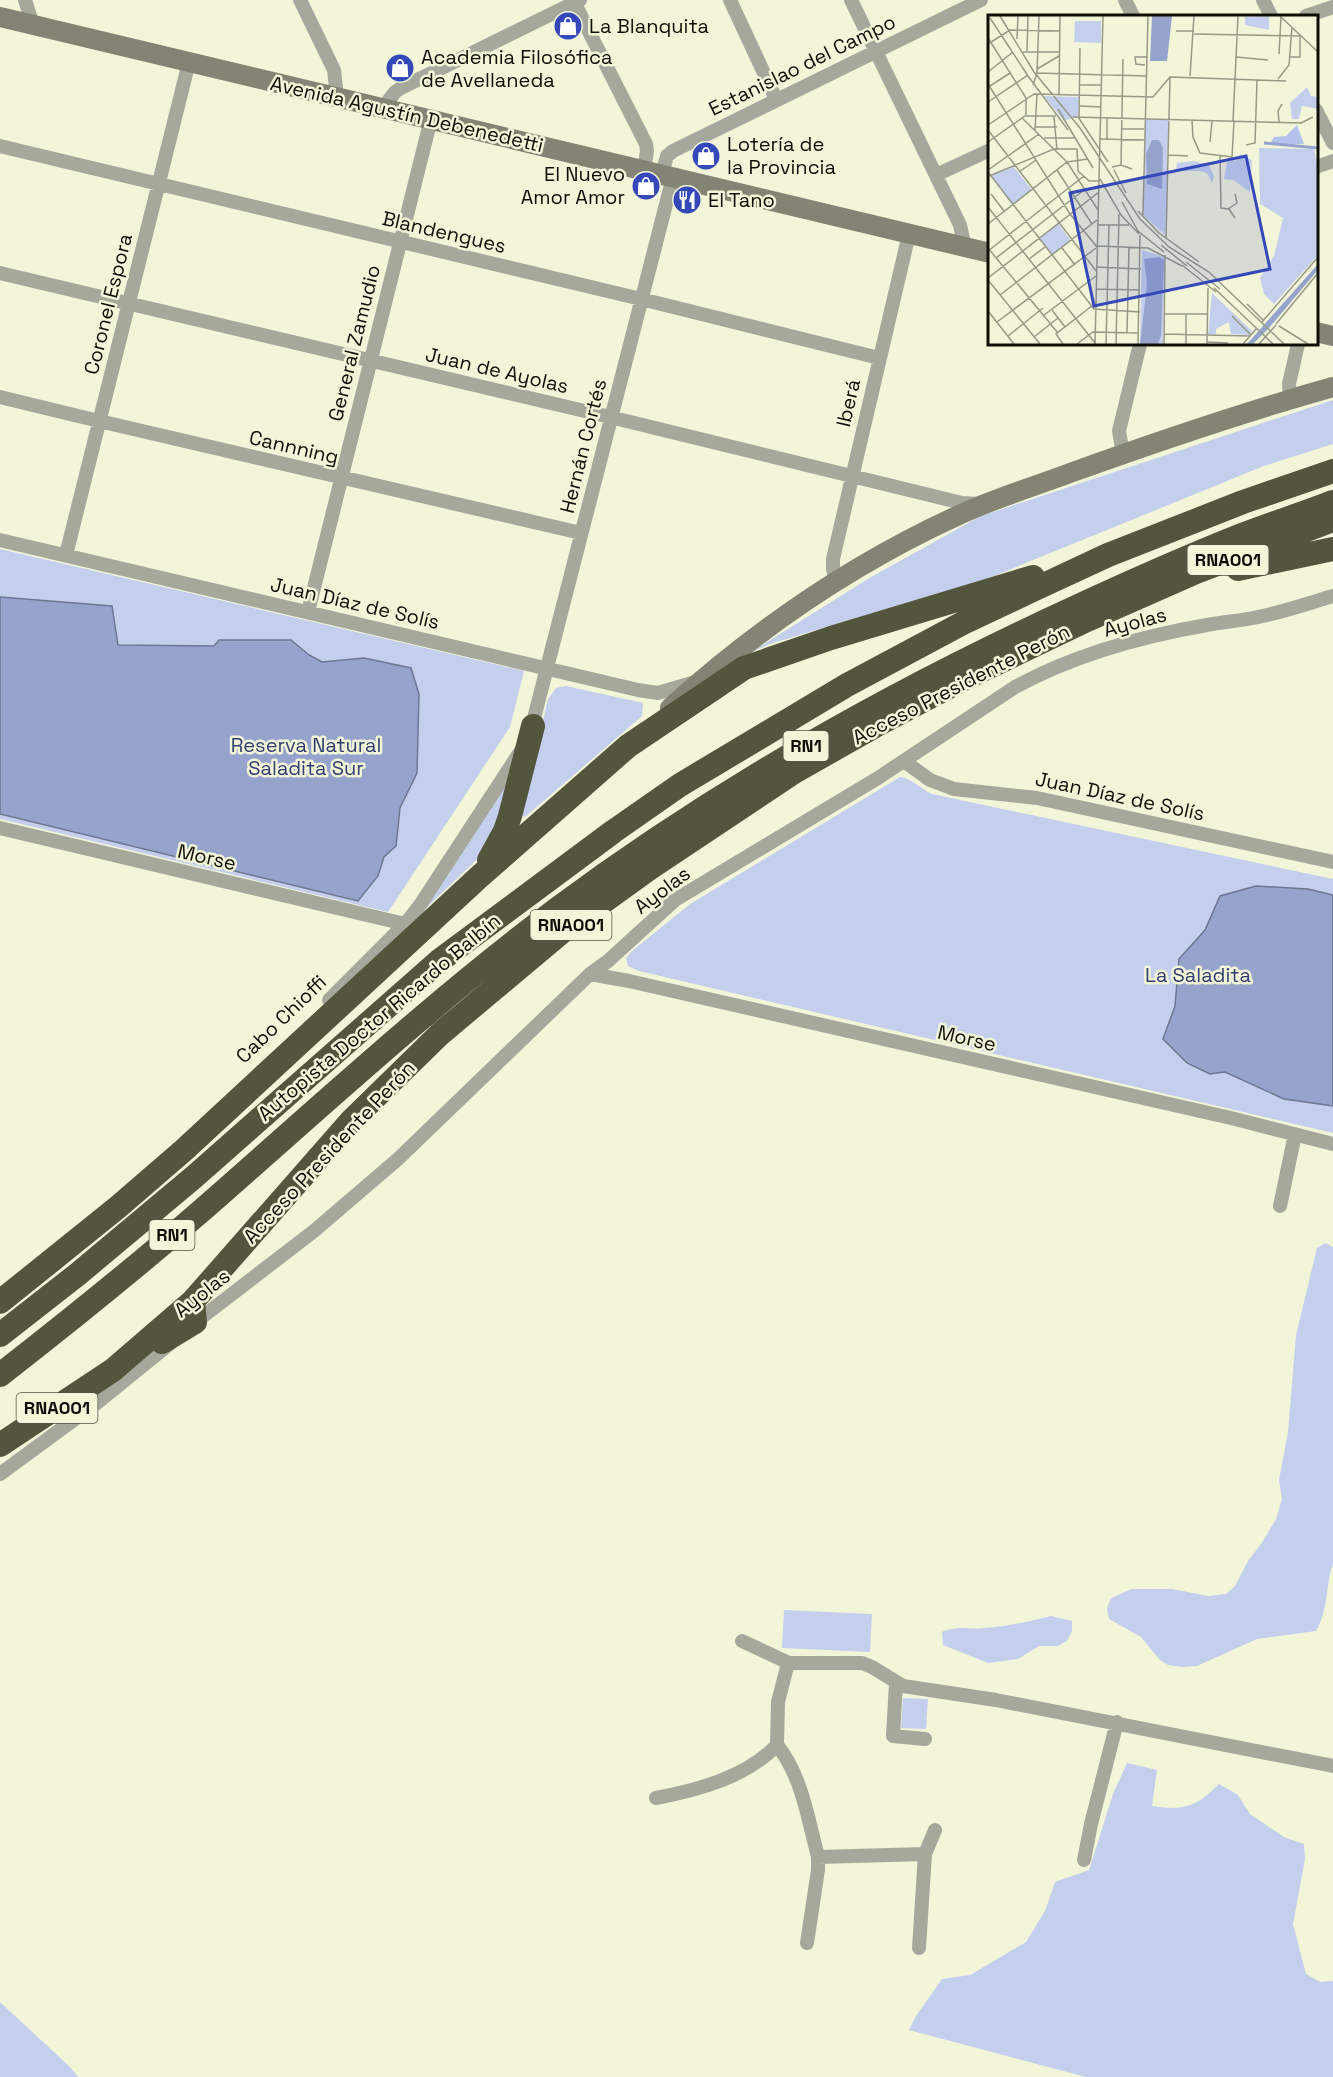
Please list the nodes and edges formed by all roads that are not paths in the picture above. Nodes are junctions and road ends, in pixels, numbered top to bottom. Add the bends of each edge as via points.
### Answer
1 (25, 0) edge
2 (300, 0) edge
3 (730, 0) edge
4 (850, 0) edge
5 (981, 0) edge
6 (1125, 0) edge
7 (1263, 0) edge
8 (576, 1) edge
9 (1333, 7) edge
10 (1132, 15) edge
11 (1270, 15) edge
12 (1309, 15) edge
13 (0, 17) edge
14 (33, 25) junction
15 (876, 50) junction
16 (189, 62) junction
17 (337, 97) junction
18 (776, 99) junction
19 (384, 108) junction
20 (1318, 112) edge
21 (431, 119) junction
22 (1333, 143) edge
23 (0, 146) edge
24 (673, 151) joint
25 (988, 151) edge
26 (1333, 160) edge
27 (1318, 167) edge
28 (660, 174) junction
29 (936, 175) junction
30 (158, 183) junction
31 (909, 234) junction
32 (400, 242) junction
33 (965, 248) junction
34 (988, 253) edge
35 (0, 273) edge
36 (641, 299) junction
37 (129, 303) junction
38 (1318, 332) edge
39 (1333, 336) edge
40 (1140, 345) edge
41 (1298, 345) edge
42 (879, 358) junction
43 (369, 360) junction
44 (1333, 387) edge
45 (0, 397) edge
46 (1290, 400) junction
47 (610, 417) junction
48 (99, 422) junction
49 (1123, 454) junction
50 (1333, 471) edge
51 (852, 475) junction
52 (340, 477) junction
53 (1333, 502) edge
54 (985, 504) junction
55 (1333, 520) edge
56 (580, 533) junction
57 (0, 540) edge
58 (1333, 549) edge
59 (66, 555) junction
60 (1108, 555) junction
61 (836, 582) junction
62 (1333, 596) edge
63 (1124, 603) junction
64 (308, 612) junction
65 (546, 668) junction
66 (701, 680) junction
67 (533, 726) junction
68 (628, 746) junction
69 (904, 761) junction
70 (0, 828) edge
71 (1333, 862) edge
72 (479, 877) junction
73 (405, 924) junction
74 (590, 974) junction
75 (1295, 1134) junction
76 (1333, 1144) edge
77 (1280, 1206) dead end
78 (0, 1289) edge
79 (0, 1302) edge
80 (194, 1312) junction
81 (0, 1335) edge
82 (0, 1375) edge
83 (0, 1445) edge
84 (0, 1474) edge
85 (742, 1641) dead end
86 (789, 1663) junction
87 (896, 1683) junction
88 (1117, 1722) junction
89 (926, 1740) dead end
90 (777, 1745) junction
91 (1333, 1766) edge
92 (656, 1798) dead end
93 (935, 1830) dead end
94 (925, 1854) junction
95 (818, 1857) junction
96 (1084, 1860) dead end
97 (807, 1943) dead end
98 (919, 1948) dead end

1 - 14 street
2 - 17 street via 334,70
3 - 18 street
4 - 15 street
5 - 15 street, Estanislao del Campo
6 - 10 street
7 - 11 street
8 - 19 street via 401,88
8 - 28 street, Hernán Cortés
9 - 12 street
13 - 14 main road, Avenida Agustín Debenedetti
14 - 16 main road, Avenida Agustín Debenedetti
15 - 18 street, Estanislao del Campo
15 - 29 street
16 - 17 main road, Avenida Agustín Debenedetti
16 - 30 street, Coronel Espora
17 - 19 main road, Avenida Agustín Debenedetti
18 - 24 street, Estanislao del Campo
19 - 21 main road, Avenida Agustín Debenedetti
20 - 22 street
21 - 28 main road, Avenida Agustín Debenedetti
21 - 32 street, General Zamudio
23 - 30 street, Blandengues
24 - 28 street, Hernán Cortés
25 - 29 street
26 - 27 street
28 - 31 main road, Avenida Agustín Debenedetti
28 - 36 street, Hernán Cortés
29 - 33 street via 960,225
30 - 32 street, Blandengues
30 - 37 street, Coronel Espora
31 - 33 main road, Avenida Agustín Debenedetti
31 - 42 street, Iberá
32 - 36 street, Blandengues
32 - 43 street, General Zamudio
33 - 34 main road, Avenida Agustín Debenedetti
35 - 37 street, Juan de Ayolas
36 - 42 street, Blandengues
36 - 47 street, Hernán Cortés
37 - 43 street, Juan de Ayolas
37 - 48 street, Coronel Espora
38 - 39 main road
40 - 49 street via 1119,431
41 - 46 street via 1289,384
42 - 51 street, Iberá
43 - 47 street, Juan de Ayolas
43 - 52 street, General Zamudio
44 - 46 main road
45 - 48 street, Cannning
46 - 49 main road
47 - 51 street, Juan de Ayolas
47 - 56 street, Hernán Cortés
48 - 52 street, Cannning
48 - 59 street, Coronel Espora
49 - 54 main road
50 - 60 highway, Autopista Doctor Ricardo Balbín / RN1
51 - 54 street, Juan de Ayolas via 962,503
51 - 61 street, Iberá via 833,559
52 - 56 street, Cannning
52 - 64 street, General Zamudio
53 - 82 highway, Autopista Doctor Ricardo Balbín / RN1 via 1196,554 1007,638 879,704 709,806 616,867 506,950 391,1043 196,1216
54 - 61 main road
55 - 63 highway, Acceso Presidente Perón / RNA001
56 - 65 street, Hernán Cortés
57 - 59 street, Juan Díaz de Solís
58 - 63 highway via 1224,573
59 - 64 street, Juan Díaz de Solís
60 - 68 highway via 744,668
60 - 81 highway, Autopista Doctor Ricardo Balbín / RN1 via 963,623 847,685 731,753 614,831 439,961 194,1177
61 - 66 main road
62 - 69 street, Ayolas via 1282,611 1168,633 1039,674
63 - 80 highway, Acceso Presidente Perón / RNA001 via 966,678 794,772 564,930 440,1034 352,1120
64 - 65 street, Juan Díaz de Solís
65 - 66 street, Juan Díaz de Solís via 648,692 672,690
65 - 67 street, Hernán Cortés
66 - 68 main road
67 - 72 highway via 505,831
67 - 73 street, Cabo Chioffi via 524,746
68 - 72 highway
69 - 71 street, Juan Díaz de Solís via 930,780 954,789 1037,798
69 - 74 street, Ayolas via 675,900
70 - 73 street, Morse
72 - 79 highway via 176,1157
73 - 78 street, Cabo Chioffi via 150,1170
74 - 75 street, Morse
74 - 80 street, Ayolas via 398,1159 314,1231
75 - 76 street, Morse
75 - 77 street
80 - 83 highway, Acceso Presidente Perón / RNA001
80 - 84 street, Ayolas via 98,1402
85 - 86 street
86 - 87 street via 862,1663
86 - 90 street via 778,1702
87 - 88 street
87 - 89 street via 893,1736
88 - 91 street
88 - 96 street
90 - 92 street via 754,1765 686,1792
90 - 95 street via 797,1779
93 - 94 street
94 - 95 street
94 - 98 street
95 - 97 street

